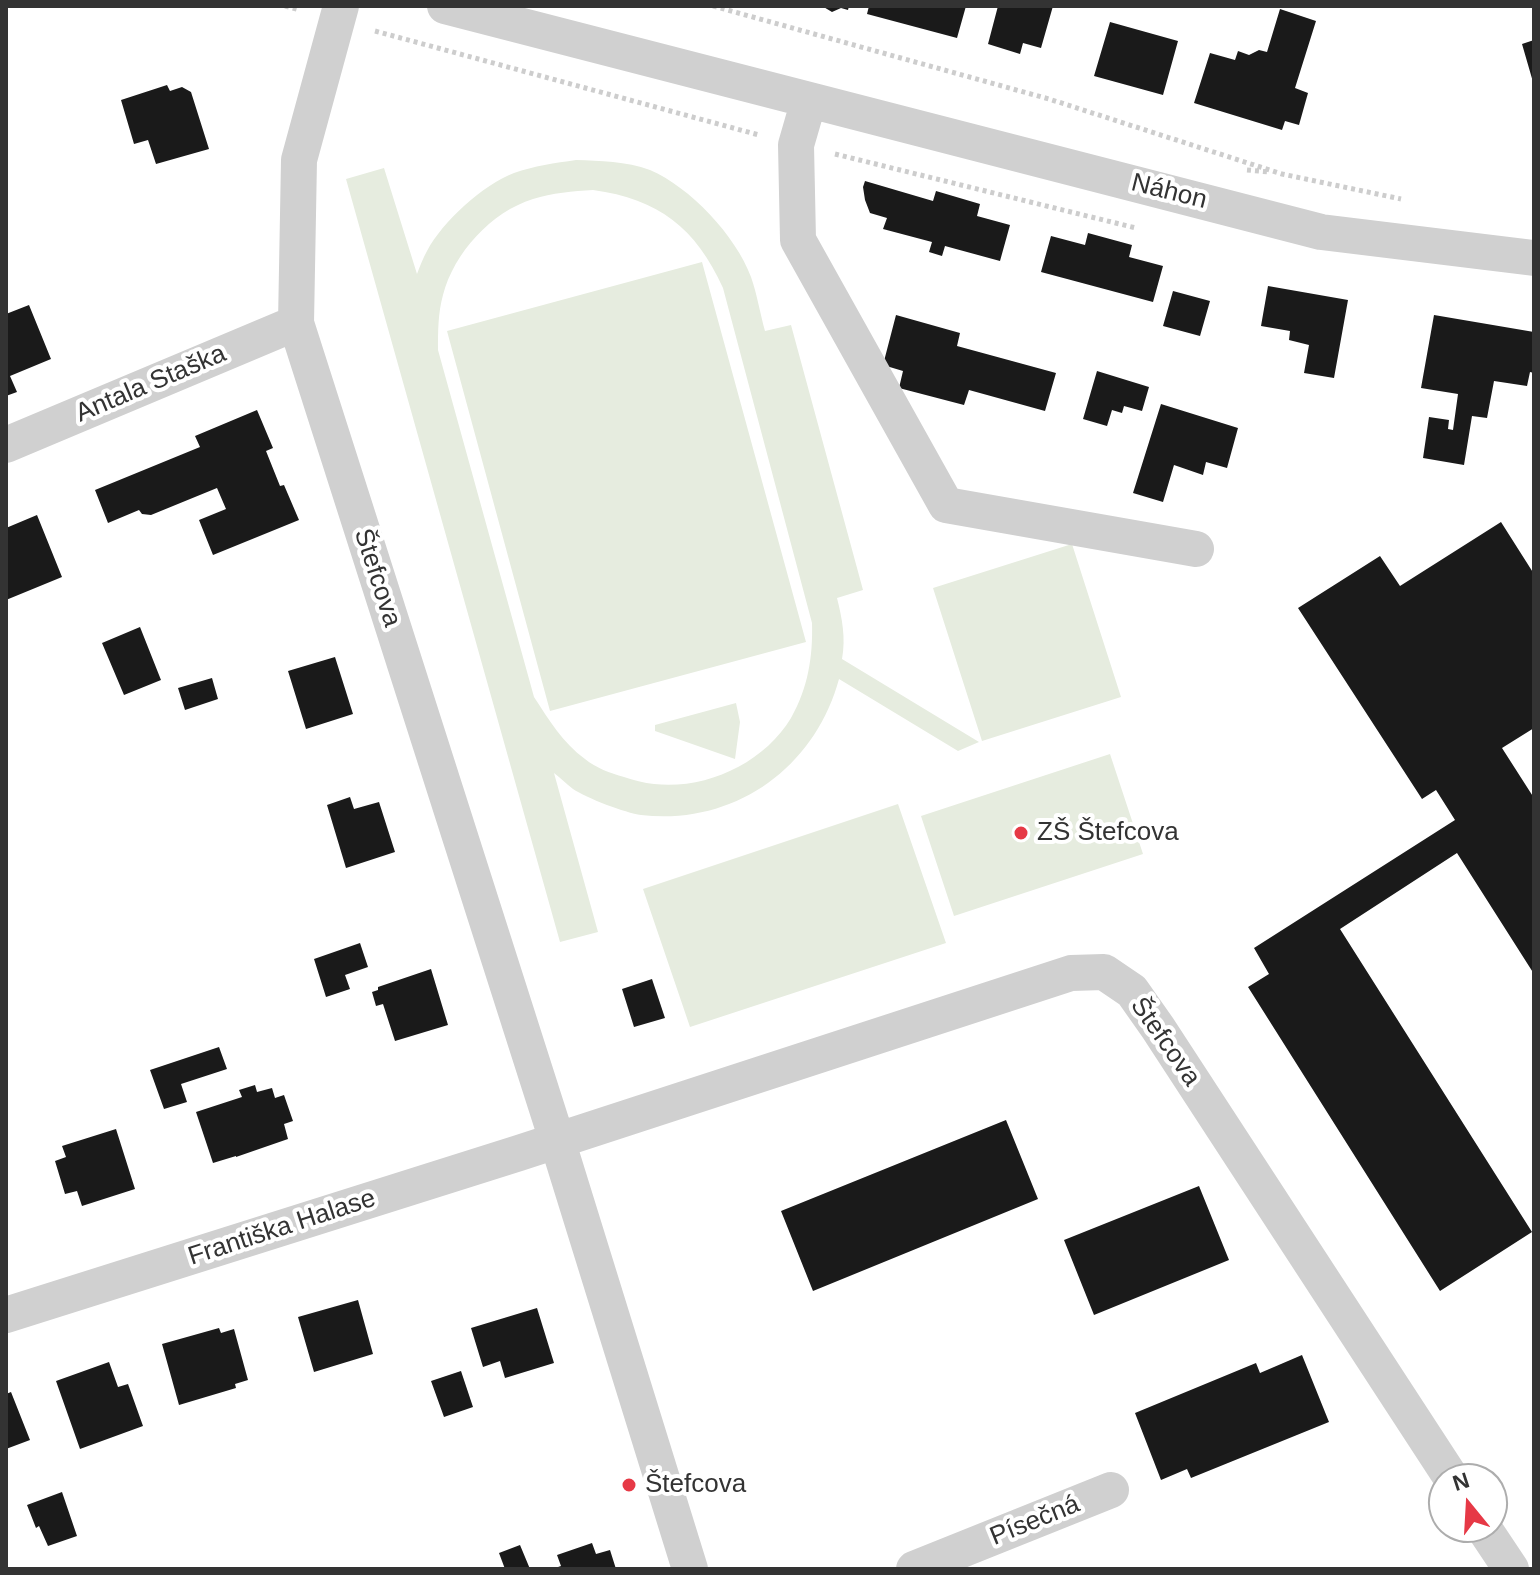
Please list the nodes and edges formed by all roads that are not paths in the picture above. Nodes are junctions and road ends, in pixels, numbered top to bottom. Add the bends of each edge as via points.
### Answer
1 (341, 6) edge
2 (445, 6) edge
3 (809, 100) junction
4 (1534, 258) edge
5 (296, 323) junction
6 (6, 445) edge
7 (1196, 549) dead end
8 (557, 1140) junction
9 (6, 1315) edge
10 (1442, 1463) edge
11 (1111, 1490) dead end
12 (1494, 1543) edge
13 (690, 1569) edge
14 (914, 1569) edge
15 (1511, 1569) edge

1 - 5 street, Štefcova via 299,160
2 - 3 street, Náhon
3 - 4 street, Náhon via 1321,232
3 - 7 street via 796,145 798,240 946,505
5 - 6 street, Antala Staška
5 - 8 street, Štefcova
8 - 9 street, Františka Halase
8 - 10 street, Štefcova via 1071,973 1104,972 1132,991 1158,1028
8 - 13 street, Štefcova
11 - 14 street, Písečná
12 - 15 street

